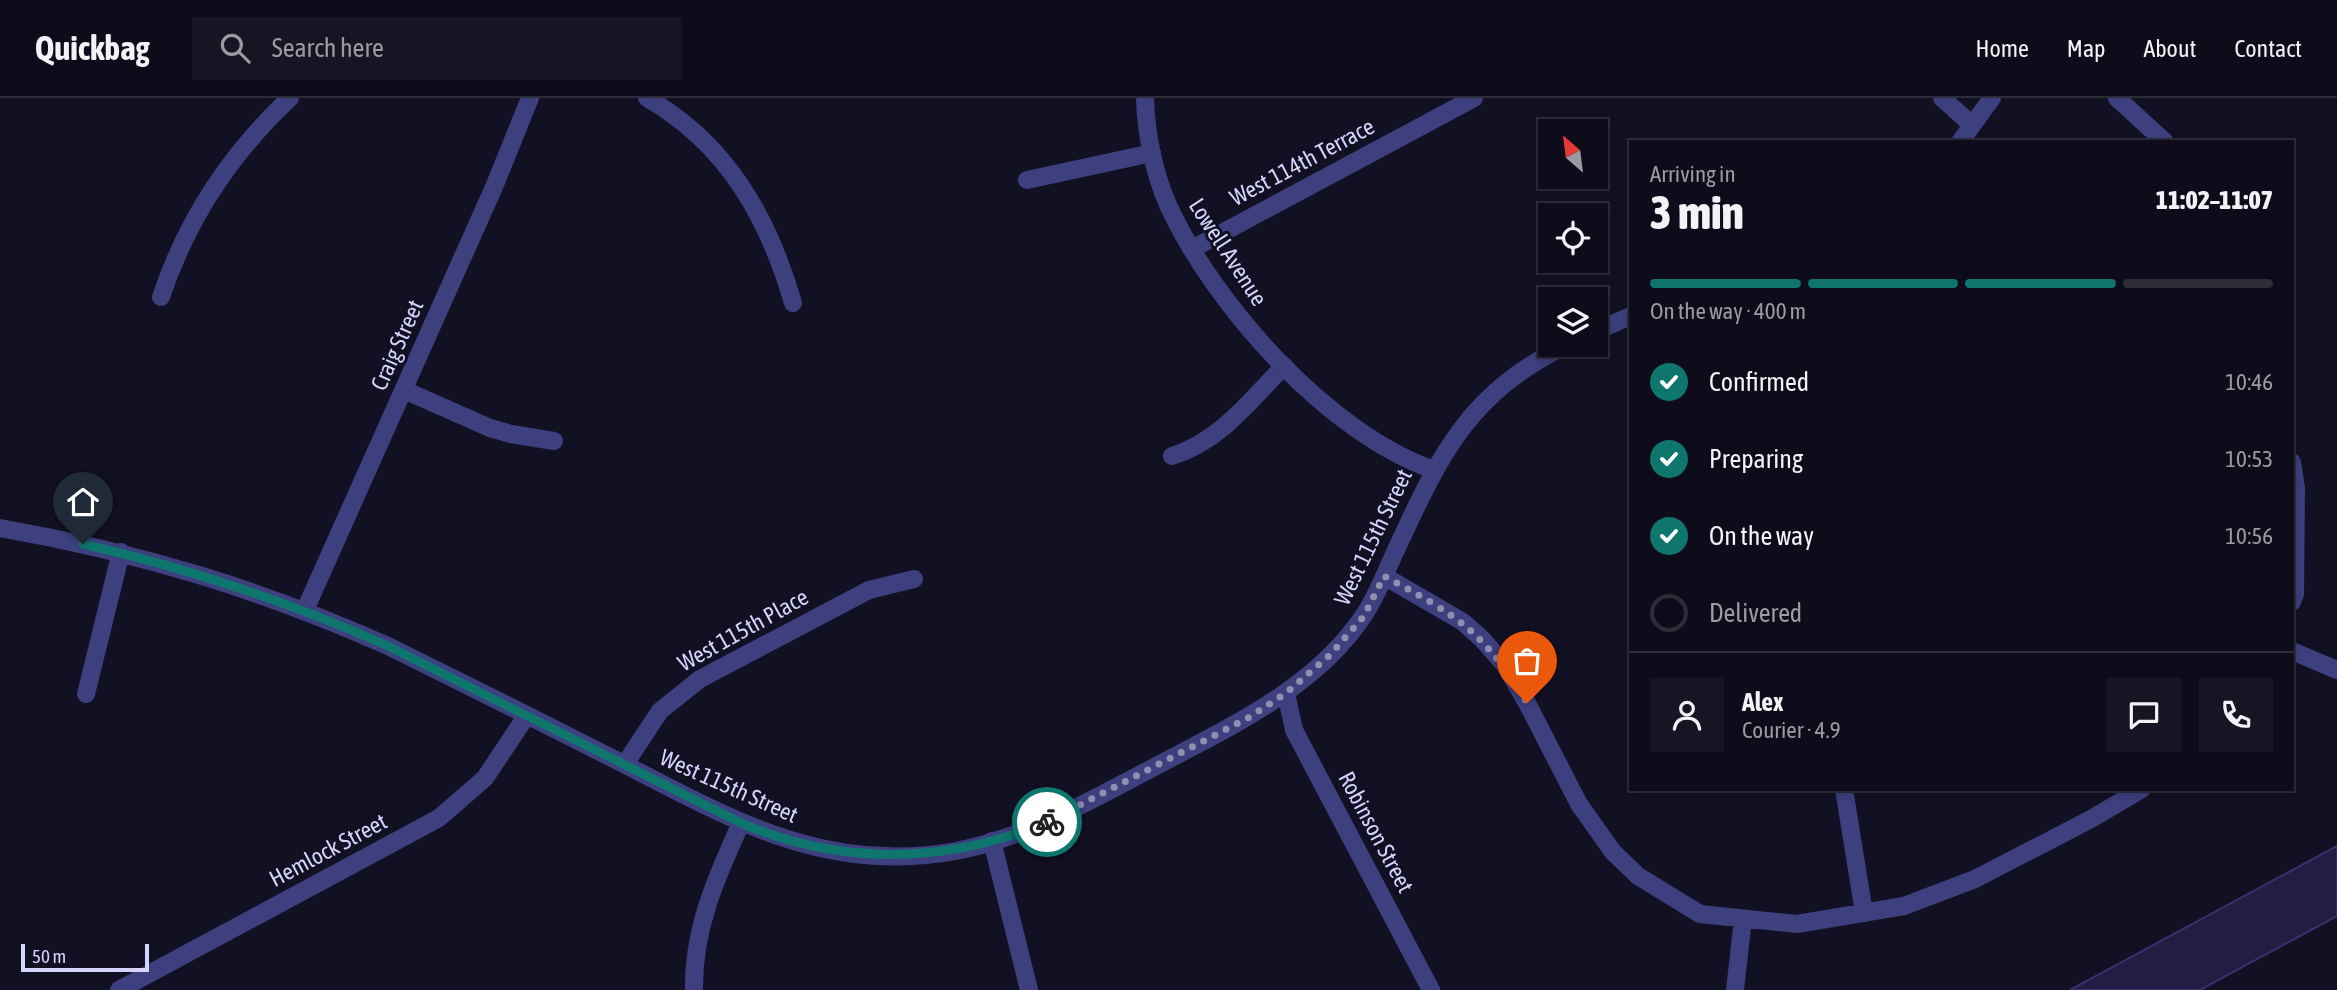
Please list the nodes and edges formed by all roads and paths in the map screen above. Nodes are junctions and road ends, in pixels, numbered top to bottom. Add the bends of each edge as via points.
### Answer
1 (290, 98) edge
2 (530, 98) edge
3 (647, 98) edge
4 (1144, 98) edge
5 (1472, 98) edge
6 (1942, 98) edge
7 (1992, 98) edge
8 (2117, 98) edge
9 (1972, 125) junction
10 (1961, 140) edge
11 (2163, 140) edge
12 (1152, 153) junction
13 (1027, 180) dead end
14 (1192, 249) junction
15 (161, 297) dead end
16 (793, 303) dead end
17 (1629, 320) edge
18 (1608, 327) edge
19 (1544, 357) edge
20 (1284, 366) junction
21 (404, 390) junction
22 (554, 441) dead end
23 (1172, 457) dead end
24 (1434, 470) junction
25 (2294, 475) edge
26 (0, 528) edge
27 (121, 552) junction
28 (1384, 576) junction
29 (914, 579) dead end
30 (2294, 597) edge
31 (305, 610) junction
32 (2294, 652) edge
33 (2337, 670) edge
34 (1286, 693) junction
35 (86, 694) dead end
36 (527, 715) junction
37 (625, 764) junction
38 (1844, 791) edge
39 (2138, 791) edge
40 (741, 823) junction
41 (992, 841) junction
42 (1864, 913) junction
43 (1743, 919) junction
44 (118, 990) edge
45 (694, 990) edge
46 (1030, 990) edge
47 (1431, 990) edge
48 (1735, 990) edge

1 - 15 street via 230,162 205,199
2 - 21 street, Craig Street
3 - 16 street via 716,153 743,187 764,220
4 - 12 street, Lowell Avenue
5 - 14 street, West 114th Terrace
6 - 9 street
7 - 9 street
8 - 11 street
9 - 10 street
12 - 13 street
12 - 14 street, Lowell Avenue via 1169,207
14 - 20 street, Lowell Avenue via 1232,309
17 - 18 street
19 - 24 street, West 115th Street via 1499,386 1451,441
20 - 23 street via 1225,427
20 - 24 street, Lowell Avenue via 1374,440 1407,461
21 - 22 street via 490,428
21 - 31 street, Craig Street
24 - 28 street, West 115th Street
25 - 30 street
26 - 27 street, West 115th Street
27 - 31 street, West 115th Street via 207,575
27 - 35 street
28 - 34 street, West 115th Street via 1364,616 1330,655
28 - 43 street via 1463,622 1504,664 1579,804 1613,852 1638,876 1700,914
29 - 37 street, West 115th Place via 869,590 700,679 660,711
31 - 36 street, West 115th Street
32 - 33 street
34 - 41 street, West 115th Street via 1248,718 1062,815
34 - 47 street, Robinson Street via 1294,730
36 - 37 street, West 115th Street
36 - 44 street, Hemlock Street via 485,779 439,818
37 - 40 street, West 115th Street
38 - 42 street
39 - 42 street via 1975,879 1904,906
40 - 41 street, West 115th Street via 795,843 889,856 935,854
40 - 45 street via 701,921 693,964
41 - 46 street
42 - 43 street via 1797,924
43 - 48 street

